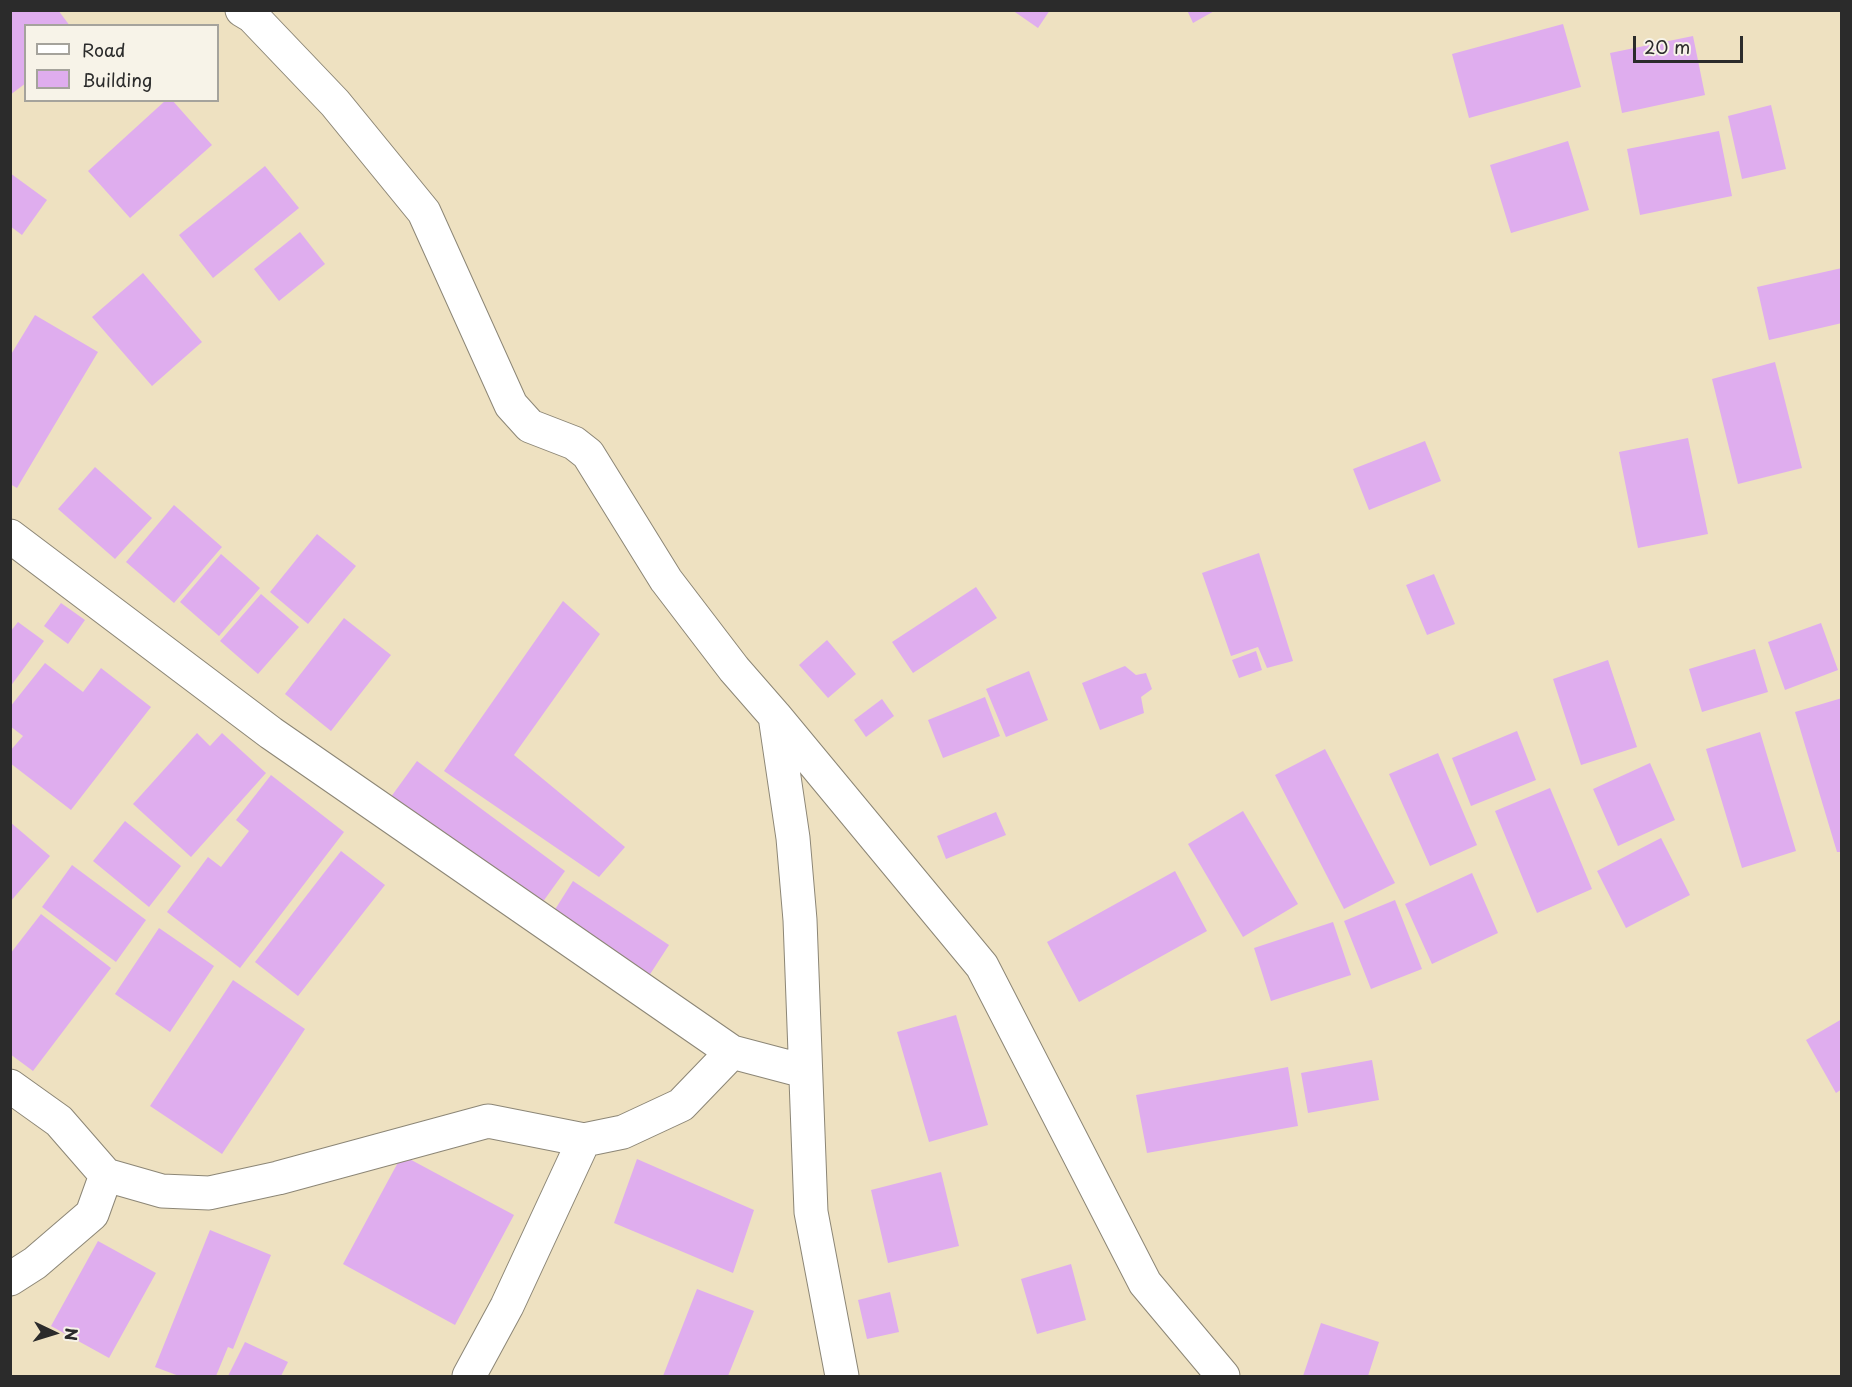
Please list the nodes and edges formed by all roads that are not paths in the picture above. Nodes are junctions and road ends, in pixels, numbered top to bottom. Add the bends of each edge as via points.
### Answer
1 (242, 10) edge
2 (10, 536) edge
3 (775, 716) junction
4 (732, 1052) junction
5 (804, 1071) junction
6 (10, 1086) edge
7 (584, 1140) junction
8 (106, 1175) junction
9 (10, 1279) edge
10 (469, 1377) edge
11 (842, 1377) edge
12 (1223, 1377) edge

1 - 3 street via 335,103 424,212 511,405 531,426 574,443 588,454 666,580
2 - 4 street via 271,733
3 - 5 street via 799,908
3 - 12 street via 982,966 1145,1283
4 - 5 street
4 - 7 street via 681,1105 623,1132
5 - 11 street via 811,1212
6 - 8 street via 59,1121
7 - 8 street via 488,1121 209,1193 162,1191
7 - 10 street via 507,1306
8 - 9 street via 92,1214

